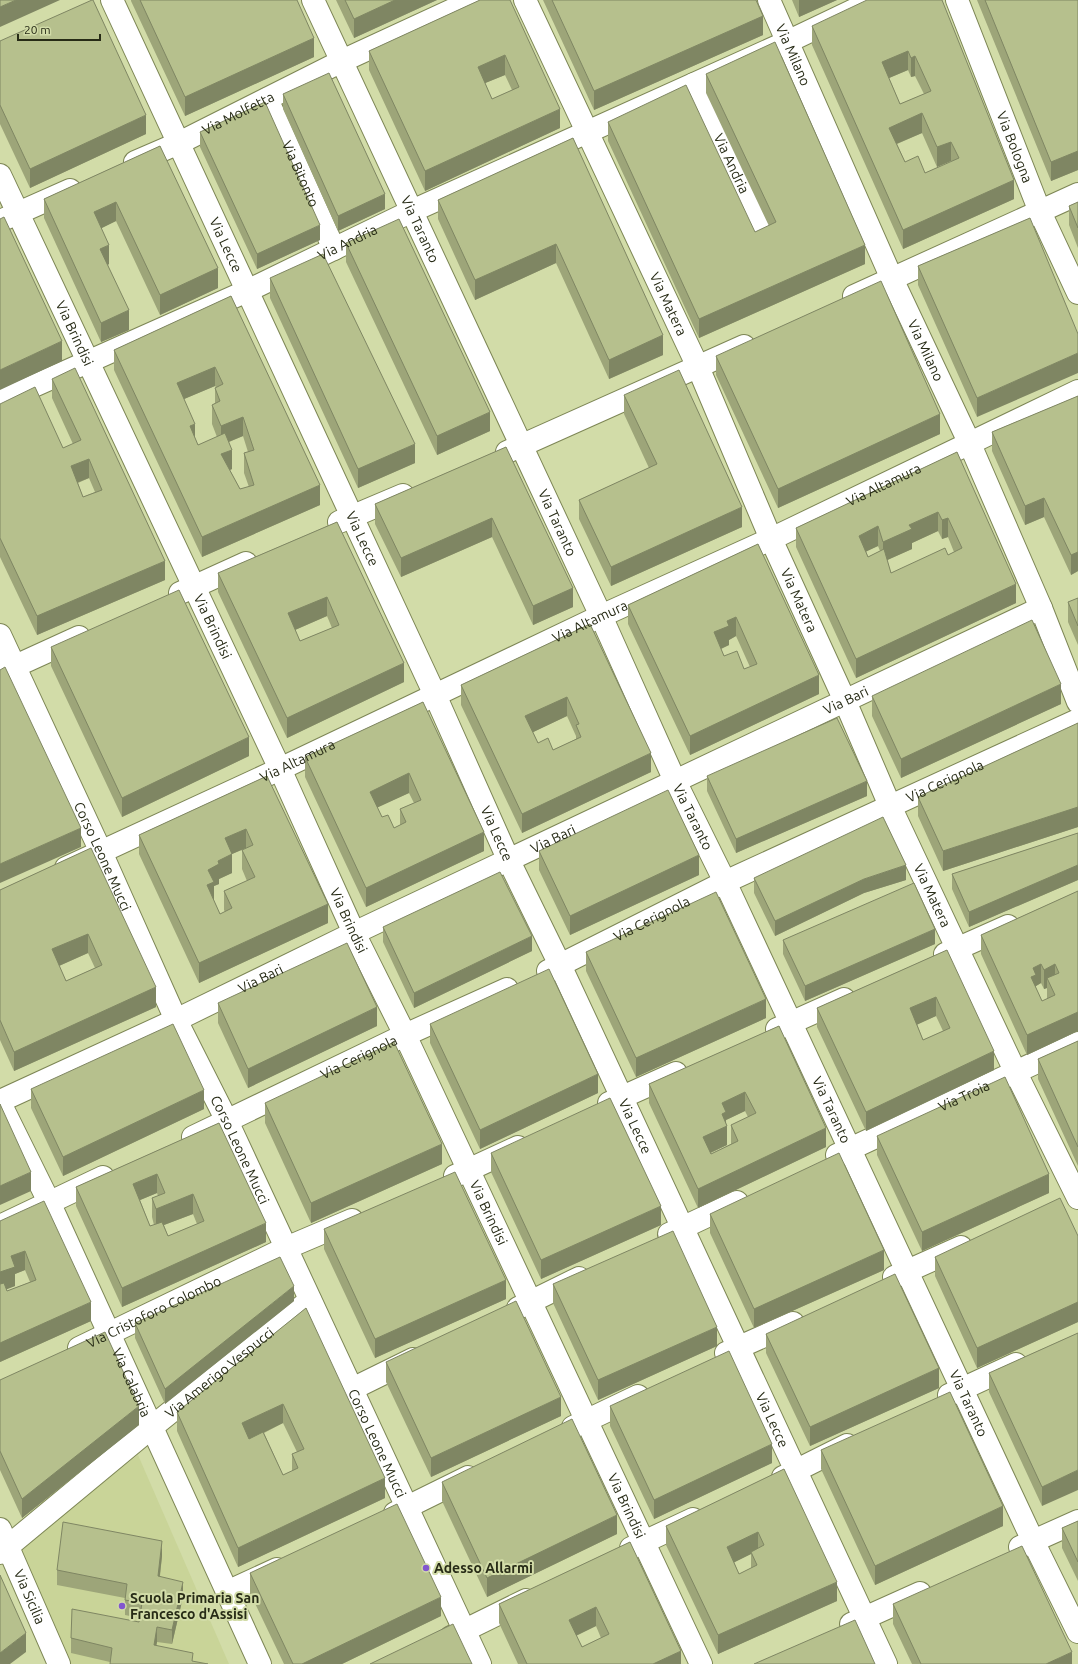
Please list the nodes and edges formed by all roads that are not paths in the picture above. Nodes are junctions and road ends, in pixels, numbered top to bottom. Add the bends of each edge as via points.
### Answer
1 (313, 0) edge
2 (474, 0) edge
3 (525, 0) edge
4 (769, 0) edge
5 (874, 0) edge
6 (957, 0) edge
7 (102, 1) edge
8 (787, 42) junction
9 (342, 61) junction
10 (694, 84) junction
11 (267, 98) junction
12 (586, 132) junction
13 (179, 143) junction
14 (120, 168) edge
15 (0, 175) edge
16 (91, 181) edge
17 (1078, 194) edge
18 (412, 211) junction
19 (1040, 212) junction
20 (9, 217) edge
21 (769, 243) edge
22 (334, 249) junction
23 (892, 279) junction
24 (247, 291) junction
25 (1078, 293) edge
26 (834, 305) edge
27 (762, 337) edge
28 (88, 361) junction
29 (698, 366) junction
30 (1078, 391) edge
31 (0, 400) edge
32 (969, 442) junction
33 (521, 446) junction
34 (492, 458) edge
35 (418, 488) edge
36 (352, 516) junction
37 (323, 529) edge
38 (771, 539) junction
39 (266, 554) edge
40 (194, 587) junction
41 (165, 599) edge
42 (1041, 608) junction
43 (601, 616) junction
44 (101, 628) edge
45 (0, 635) edge
46 (7, 669) edge
47 (435, 695) junction
48 (845, 701) junction
49 (1078, 702) edge
50 (1078, 720) edge
51 (280, 769) junction
52 (675, 781) junction
53 (890, 806) junction
54 (102, 852) junction
55 (509, 861) junction
56 (51, 876) edge
57 (725, 882) junction
58 (1029, 916) edge
59 (354, 933) junction
60 (958, 949) junction
61 (929, 962) edge
62 (560, 965) junction
63 (864, 990) edge
64 (176, 1020) junction
65 (791, 1022) junction
66 (405, 1034) junction
67 (756, 1038) edge
68 (1078, 1043) edge
69 (692, 1066) edge
70 (1015, 1071) junction
71 (622, 1097) junction
72 (0, 1102) edge
73 (594, 1110) edge
74 (227, 1122) junction
75 (538, 1137) edge
76 (177, 1144) edge
77 (850, 1149) junction
78 (822, 1162) edge
79 (120, 1170) edge
80 (468, 1171) junction
81 (439, 1183) edge
82 (752, 1195) edge
83 (1078, 1198) edge
84 (49, 1202) junction
85 (1056, 1207) edge
86 (374, 1211) edge
87 (0, 1226) edge
88 (682, 1227) junction
89 (978, 1240) edge
90 (655, 1241) edge
91 (286, 1248) junction
92 (599, 1268) edge
93 (906, 1271) junction
94 (878, 1284) edge
95 (310, 1300) junction
96 (530, 1302) junction
97 (502, 1316) edge
98 (808, 1316) edge
99 (109, 1334) junction
100 (738, 1348) junction
101 (430, 1350) edge
102 (61, 1356) edge
103 (1034, 1356) edge
104 (711, 1361) edge
105 (655, 1387) edge
106 (962, 1388) junction
107 (352, 1389) junction
108 (934, 1402) edge
109 (586, 1420) junction
110 (152, 1427) junction
111 (558, 1434) edge
112 (864, 1437) edge
113 (486, 1469) edge
114 (795, 1471) junction
115 (766, 1485) edge
116 (407, 1507) junction
117 (708, 1512) edge
118 (378, 1520) edge
119 (1078, 1521) edge
120 (643, 1542) junction
121 (1033, 1542) junction
122 (3, 1543) edge
123 (1005, 1554) edge
124 (615, 1556) edge
125 (292, 1561) edge
126 (934, 1586) edge
127 (227, 1592) junction
128 (543, 1592) edge
129 (864, 1618) junction
130 (464, 1630) junction
131 (835, 1631) edge
132 (1078, 1632) edge
133 (436, 1644) edge
134 (59, 1664) edge
135 (260, 1664) edge
136 (480, 1664) edge
137 (701, 1664) edge
138 (886, 1664) edge

1 - 9 street, Via Taranto
2 - 9 street, Via Molfetta
3 - 12 street, Via Matera
4 - 8 street, Via Milano
5 - 8 street, Via Andria
6 - 19 street, Via Bologna
7 - 13 street, Via Lecce
8 - 10 street, Via Andria
8 - 23 street, Via Milano
9 - 11 street, Via Molfetta
9 - 18 street, Via Taranto
10 - 12 street, Via Andria
10 - 21 street, Via Andria
11 - 13 street, Via Molfetta
11 - 22 street, Via Bitonto
12 - 18 street, Via Andria
12 - 29 street, Via Matera
13 - 14 street, Via Molfetta
13 - 24 street, Via Lecce
15 - 20 street, Via Brindisi
16 - 20 street
17 - 19 street
18 - 22 street, Via Andria
18 - 33 street, Via Taranto
19 - 23 street
19 - 25 street, Via Bologna
20 - 28 street, Via Brindisi
22 - 24 street, Via Andria
23 - 26 street
23 - 32 street, Via Milano
24 - 28 street, Via Andria
24 - 36 street, Via Lecce
27 - 29 street
28 - 31 street, Via Andria
28 - 40 street, Via Brindisi
29 - 33 street
29 - 38 street, Via Matera
30 - 32 street, Via Altamura
32 - 38 street, Via Altamura
32 - 42 street, Via Milano
33 - 34 street
33 - 43 street, Via Taranto
35 - 36 street
36 - 37 street
36 - 47 street, Via Lecce
38 - 43 street, Via Altamura
38 - 48 street, Via Matera
39 - 40 street
40 - 41 street
40 - 51 street, Via Brindisi
42 - 48 street, Via Bari
42 - 49 street, Via Milano
43 - 47 street, Via Altamura
43 - 52 street, Via Taranto
44 - 46 street
45 - 46 street, Corso Leone Mucci
46 - 54 street, Corso Leone Mucci
47 - 51 street, Via Altamura
47 - 55 street, Via Lecce
48 - 52 street, Via Bari
48 - 53 street, Via Matera
50 - 53 street, Via Cerignola
51 - 54 street, Via Altamura
51 - 59 street, Via Brindisi
52 - 55 street, Via Bari
52 - 57 street, Via Taranto
53 - 57 street, Via Cerignola
53 - 60 street, Via Matera
54 - 56 street, Via Altamura
54 - 64 street, Corso Leone Mucci
55 - 59 street, Via Bari
55 - 62 street, Via Lecce
57 - 62 street, Via Cerignola
57 - 65 street, Via Taranto
58 - 60 street
59 - 64 street, Via Bari
59 - 66 street, Via Brindisi
60 - 61 street
60 - 70 street, Via Matera
62 - 66 street, Via Cerignola
62 - 71 street, Via Lecce
63 - 65 street
64 - 72 street, Via Bari
64 - 74 street, Corso Leone Mucci
65 - 67 street
65 - 77 street, Via Taranto
66 - 74 street, Via Cerignola
66 - 80 street, Via Brindisi
68 - 70 street, Via Troia
69 - 71 street
70 - 77 street, Via Troia
70 - 83 street, Via Matera
71 - 73 street
71 - 88 street, Via Lecce
72 - 84 street, Via Calabria
74 - 76 street, Via Cerignola
74 - 91 street, Corso Leone Mucci
75 - 80 street
77 - 78 street, Via Troia
77 - 93 street, Via Taranto
79 - 84 street
80 - 81 street
80 - 96 street, Via Brindisi
82 - 88 street
83 - 85 street
84 - 87 street
84 - 99 street, Via Calabria
86 - 91 street, Via Cristoforo Colombo
88 - 90 street
88 - 100 street, Via Lecce
89 - 93 street
91 - 95 street, Corso Leone Mucci
91 - 99 street, Via Cristoforo Colombo
92 - 96 street
93 - 94 street
93 - 106 street, Via Taranto
95 - 107 street, Corso Leone Mucci
95 - 110 street, Via Amerigo Vespucci
96 - 97 street
96 - 109 street, Via Brindisi
98 - 100 street
99 - 102 street, Via Cristoforo Colombo
99 - 110 street, Via Calabria
100 - 104 street
100 - 114 street, Via Lecce
101 - 107 street
103 - 106 street
105 - 109 street
106 - 108 street
106 - 121 street, Via Taranto
107 - 116 street, Corso Leone Mucci
109 - 111 street
109 - 120 street, Via Brindisi
110 - 122 street, Via Amerigo Vespucci
110 - 127 street, Via Calabria
112 - 114 street
113 - 116 street
114 - 115 street
114 - 129 street, Via Lecce
116 - 118 street
116 - 130 street, Corso Leone Mucci
117 - 120 street
119 - 121 street
120 - 124 street
120 - 137 street, Via Brindisi
121 - 123 street
121 - 132 street, Via Taranto
122 - 134 street, Via Sicilia
125 - 127 street
126 - 129 street
127 - 135 street, Via Calabria
128 - 130 street
129 - 131 street
129 - 138 street, Via Lecce
130 - 133 street
130 - 136 street, Corso Leone Mucci

